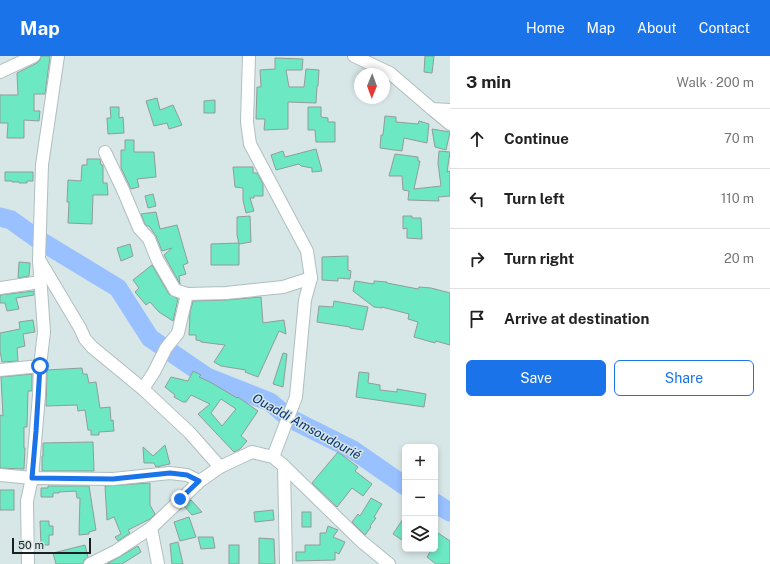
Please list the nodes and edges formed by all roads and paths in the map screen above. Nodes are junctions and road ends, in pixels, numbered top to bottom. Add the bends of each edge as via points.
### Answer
1 (34, 56) edge
2 (58, 56) edge
3 (249, 56) edge
4 (354, 56) edge
5 (0, 72) edge
6 (432, 109) junction
7 (450, 110) edge
8 (450, 124) edge
9 (106, 152) dead end
10 (39, 260) junction
11 (311, 278) junction
12 (40, 282) junction
13 (0, 288) edge
14 (187, 294) junction
15 (40, 366) junction
16 (0, 370) edge
17 (143, 389) junction
18 (274, 457) junction
19 (284, 466) junction
20 (220, 467) junction
21 (0, 475) edge
22 (32, 478) junction
23 (199, 481) junction
24 (150, 528) junction
25 (28, 564) edge
26 (90, 564) edge
27 (158, 564) edge
28 (286, 564) edge
29 (389, 564) edge

1 - 5 street
2 - 10 street via 42,165
3 - 11 street via 247,122 250,144 307,252
4 - 6 street via 390,73
6 - 7 street
6 - 8 street
9 - 14 street via 139,228 149,239 175,290
10 - 12 street
10 - 17 street via 85,340
11 - 14 street via 283,287
11 - 18 street via 305,300 296,397
12 - 13 street
12 - 15 street via 44,332
14 - 17 street via 178,333 166,348
15 - 16 street
15 - 22 street
17 - 20 street via 190,433
18 - 19 street
18 - 20 street via 252,452
19 - 28 street
19 - 29 street via 361,541
20 - 23 street
21 - 22 street
22 - 23 street via 113,479 170,473 187,475
22 - 25 street via 27,501
23 - 24 street
24 - 26 street via 116,551
24 - 27 street

